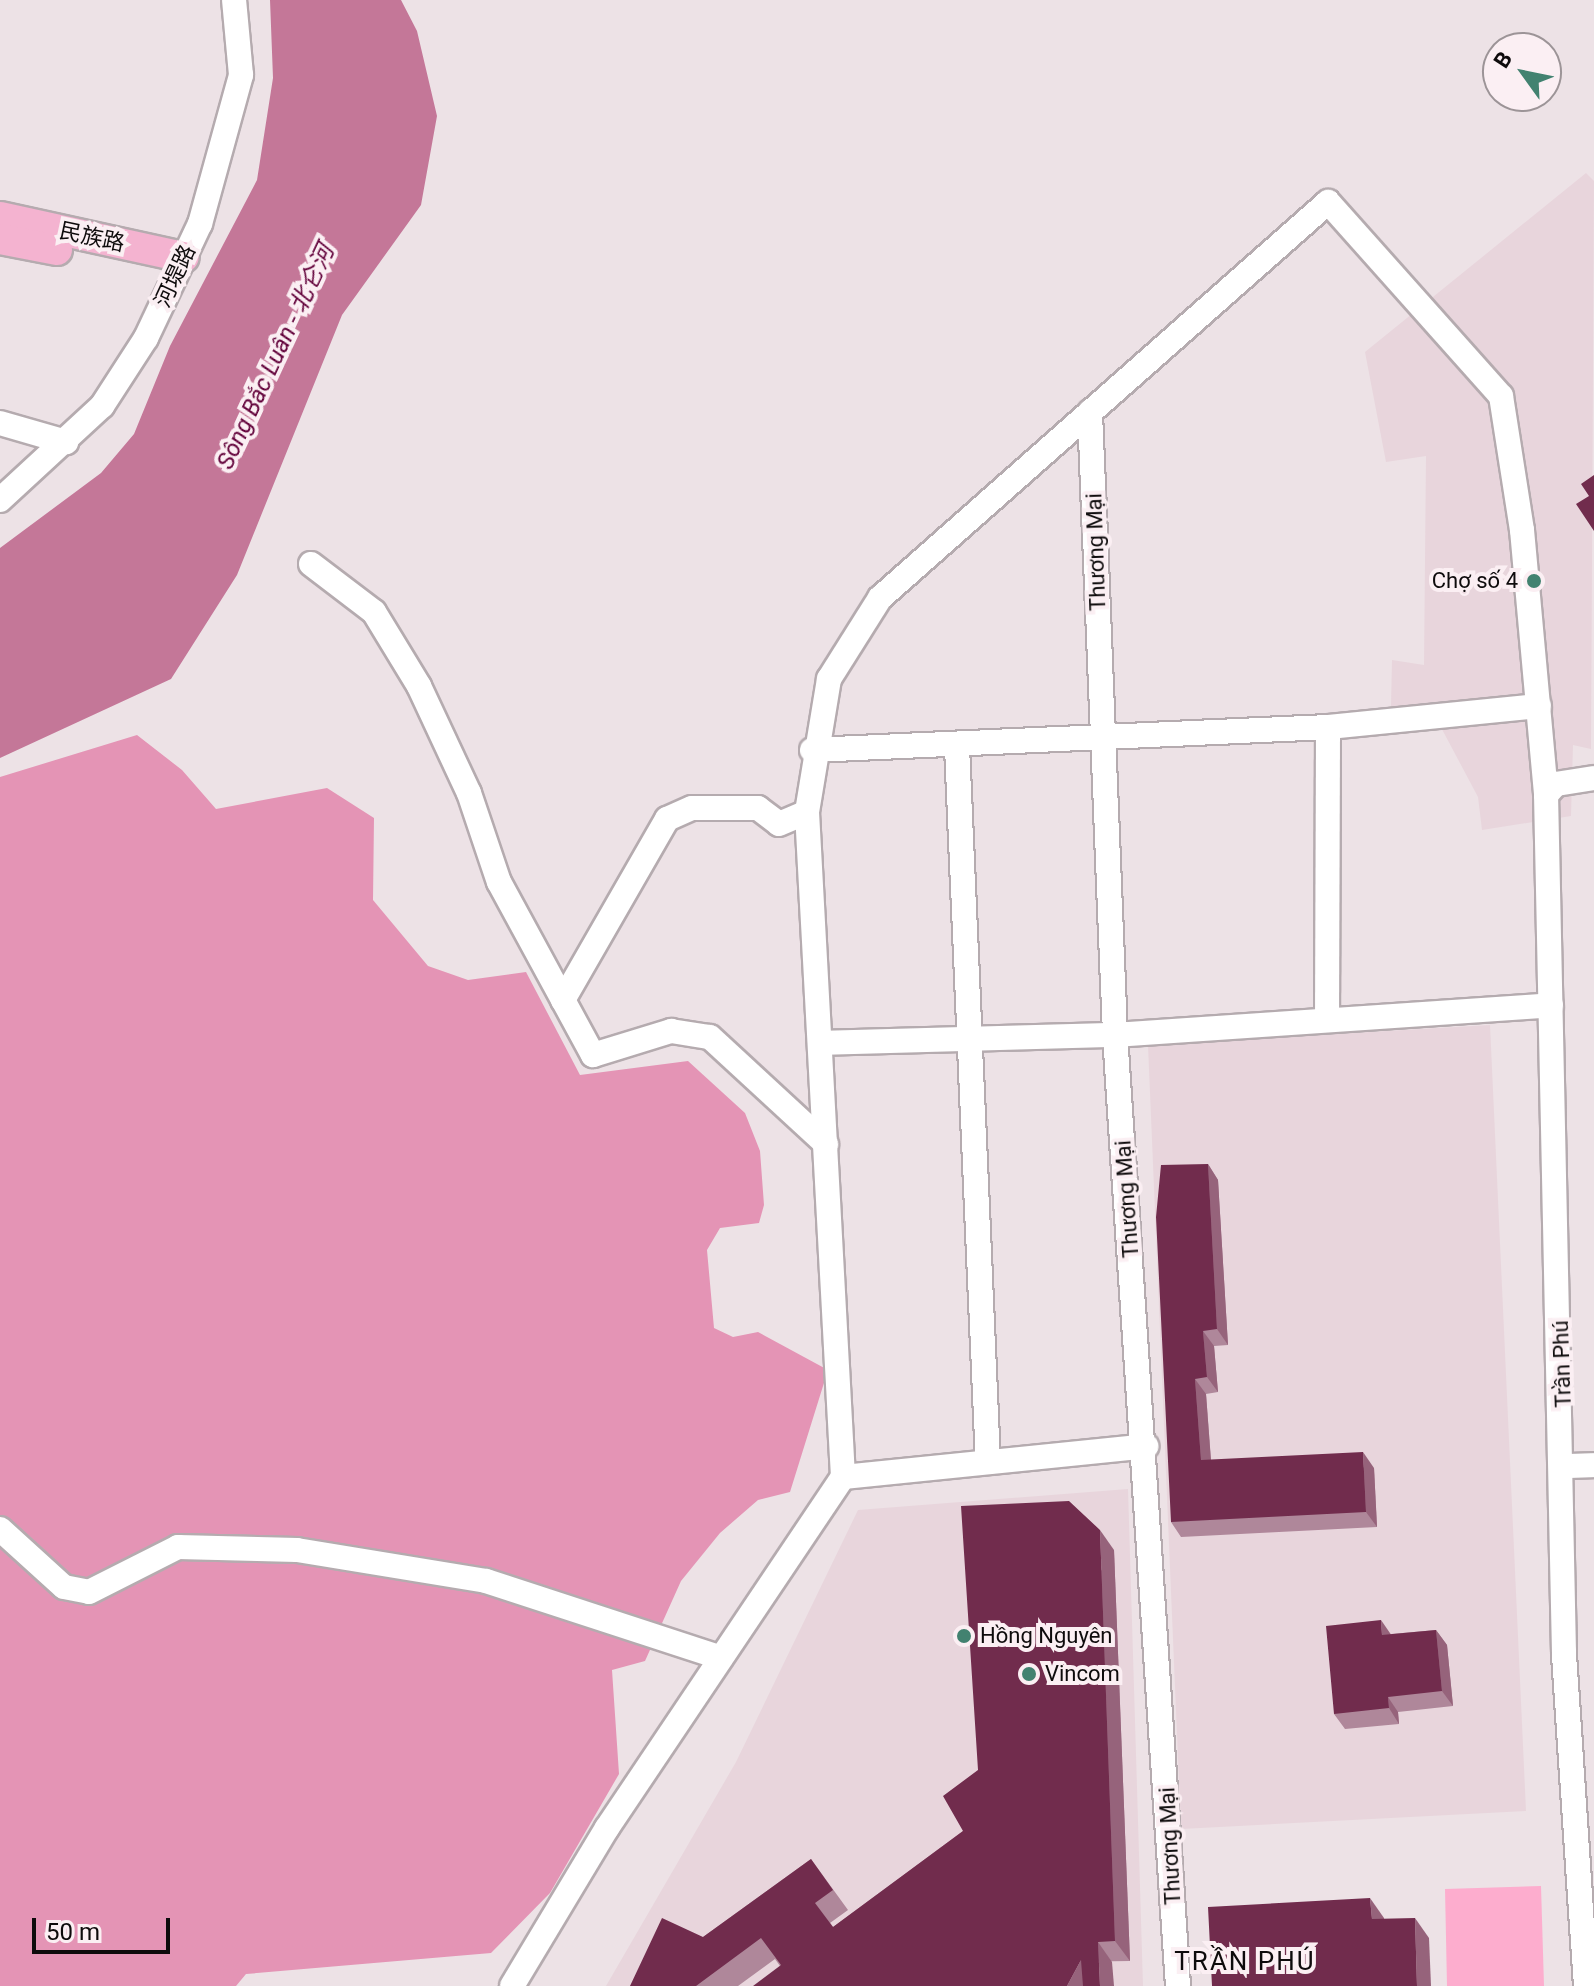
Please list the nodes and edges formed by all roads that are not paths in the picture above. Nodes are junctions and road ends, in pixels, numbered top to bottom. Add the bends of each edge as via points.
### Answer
1 (234, 0) edge
2 (0, 217) edge
3 (0, 239) edge
4 (180, 265) junction
5 (1090, 412) junction
6 (0, 423) edge
7 (66, 442) junction
8 (0, 500) edge
9 (311, 564) dead end
10 (1539, 706) junction
11 (1328, 727) junction
12 (1103, 740) junction
13 (957, 747) junction
14 (812, 750) junction
15 (1594, 778) edge
16 (1546, 795) junction
17 (807, 812) junction
18 (563, 1000) junction
19 (1551, 1005) junction
20 (1327, 1020) junction
21 (1115, 1035) junction
22 (970, 1038) junction
23 (820, 1043) junction
24 (826, 1144) junction
25 (1146, 1446) junction
26 (988, 1462) junction
27 (1594, 1465) edge
28 (1566, 1466) junction
29 (843, 1477) junction
30 (0, 1529) edge
31 (721, 1658) junction
32 (1584, 1754) edge
33 (512, 1986) edge
34 (1178, 1986) edge
35 (1586, 1986) edge

1 - 4 street, 河堤路 via 241,75 232,124
2 - 4 main road, 民族路
3 - 4 main road, 民族路
4 - 7 street, 河堤路 via 102,406
5 - 10 street, Trần Phú via 1328,202 1501,396
5 - 12 street, Thương Mại
5 - 14 street via 880,598 829,679
6 - 7 street
7 - 8 street, 河堤路
9 - 18 street via 374,612 419,686 469,793 499,882
10 - 11 street
10 - 16 street, Trần Phú
11 - 12 street
11 - 20 street
12 - 13 street
12 - 21 street, Thương Mại
13 - 14 street
13 - 22 street
14 - 17 street
15 - 16 street via 1556,784
16 - 19 street, Trần Phú
17 - 18 street via 779,824 758,808 692,808 667,819
17 - 23 street
18 - 24 street via 593,1055 671,1031 710,1037
19 - 20 street
19 - 28 street, Trần Phú
20 - 21 street
21 - 22 street
21 - 25 street, Thương Mại
22 - 23 street
22 - 26 street
23 - 24 street
24 - 29 street
25 - 26 street
25 - 34 street, Thương Mại
26 - 29 street
27 - 28 street
28 - 32 street, Trần Phú via 1564,1653
29 - 31 street
30 - 31 street via 64,1587 89,1592 178,1547 297,1550 499,1584
31 - 33 street
32 - 35 street, Trần Phú

